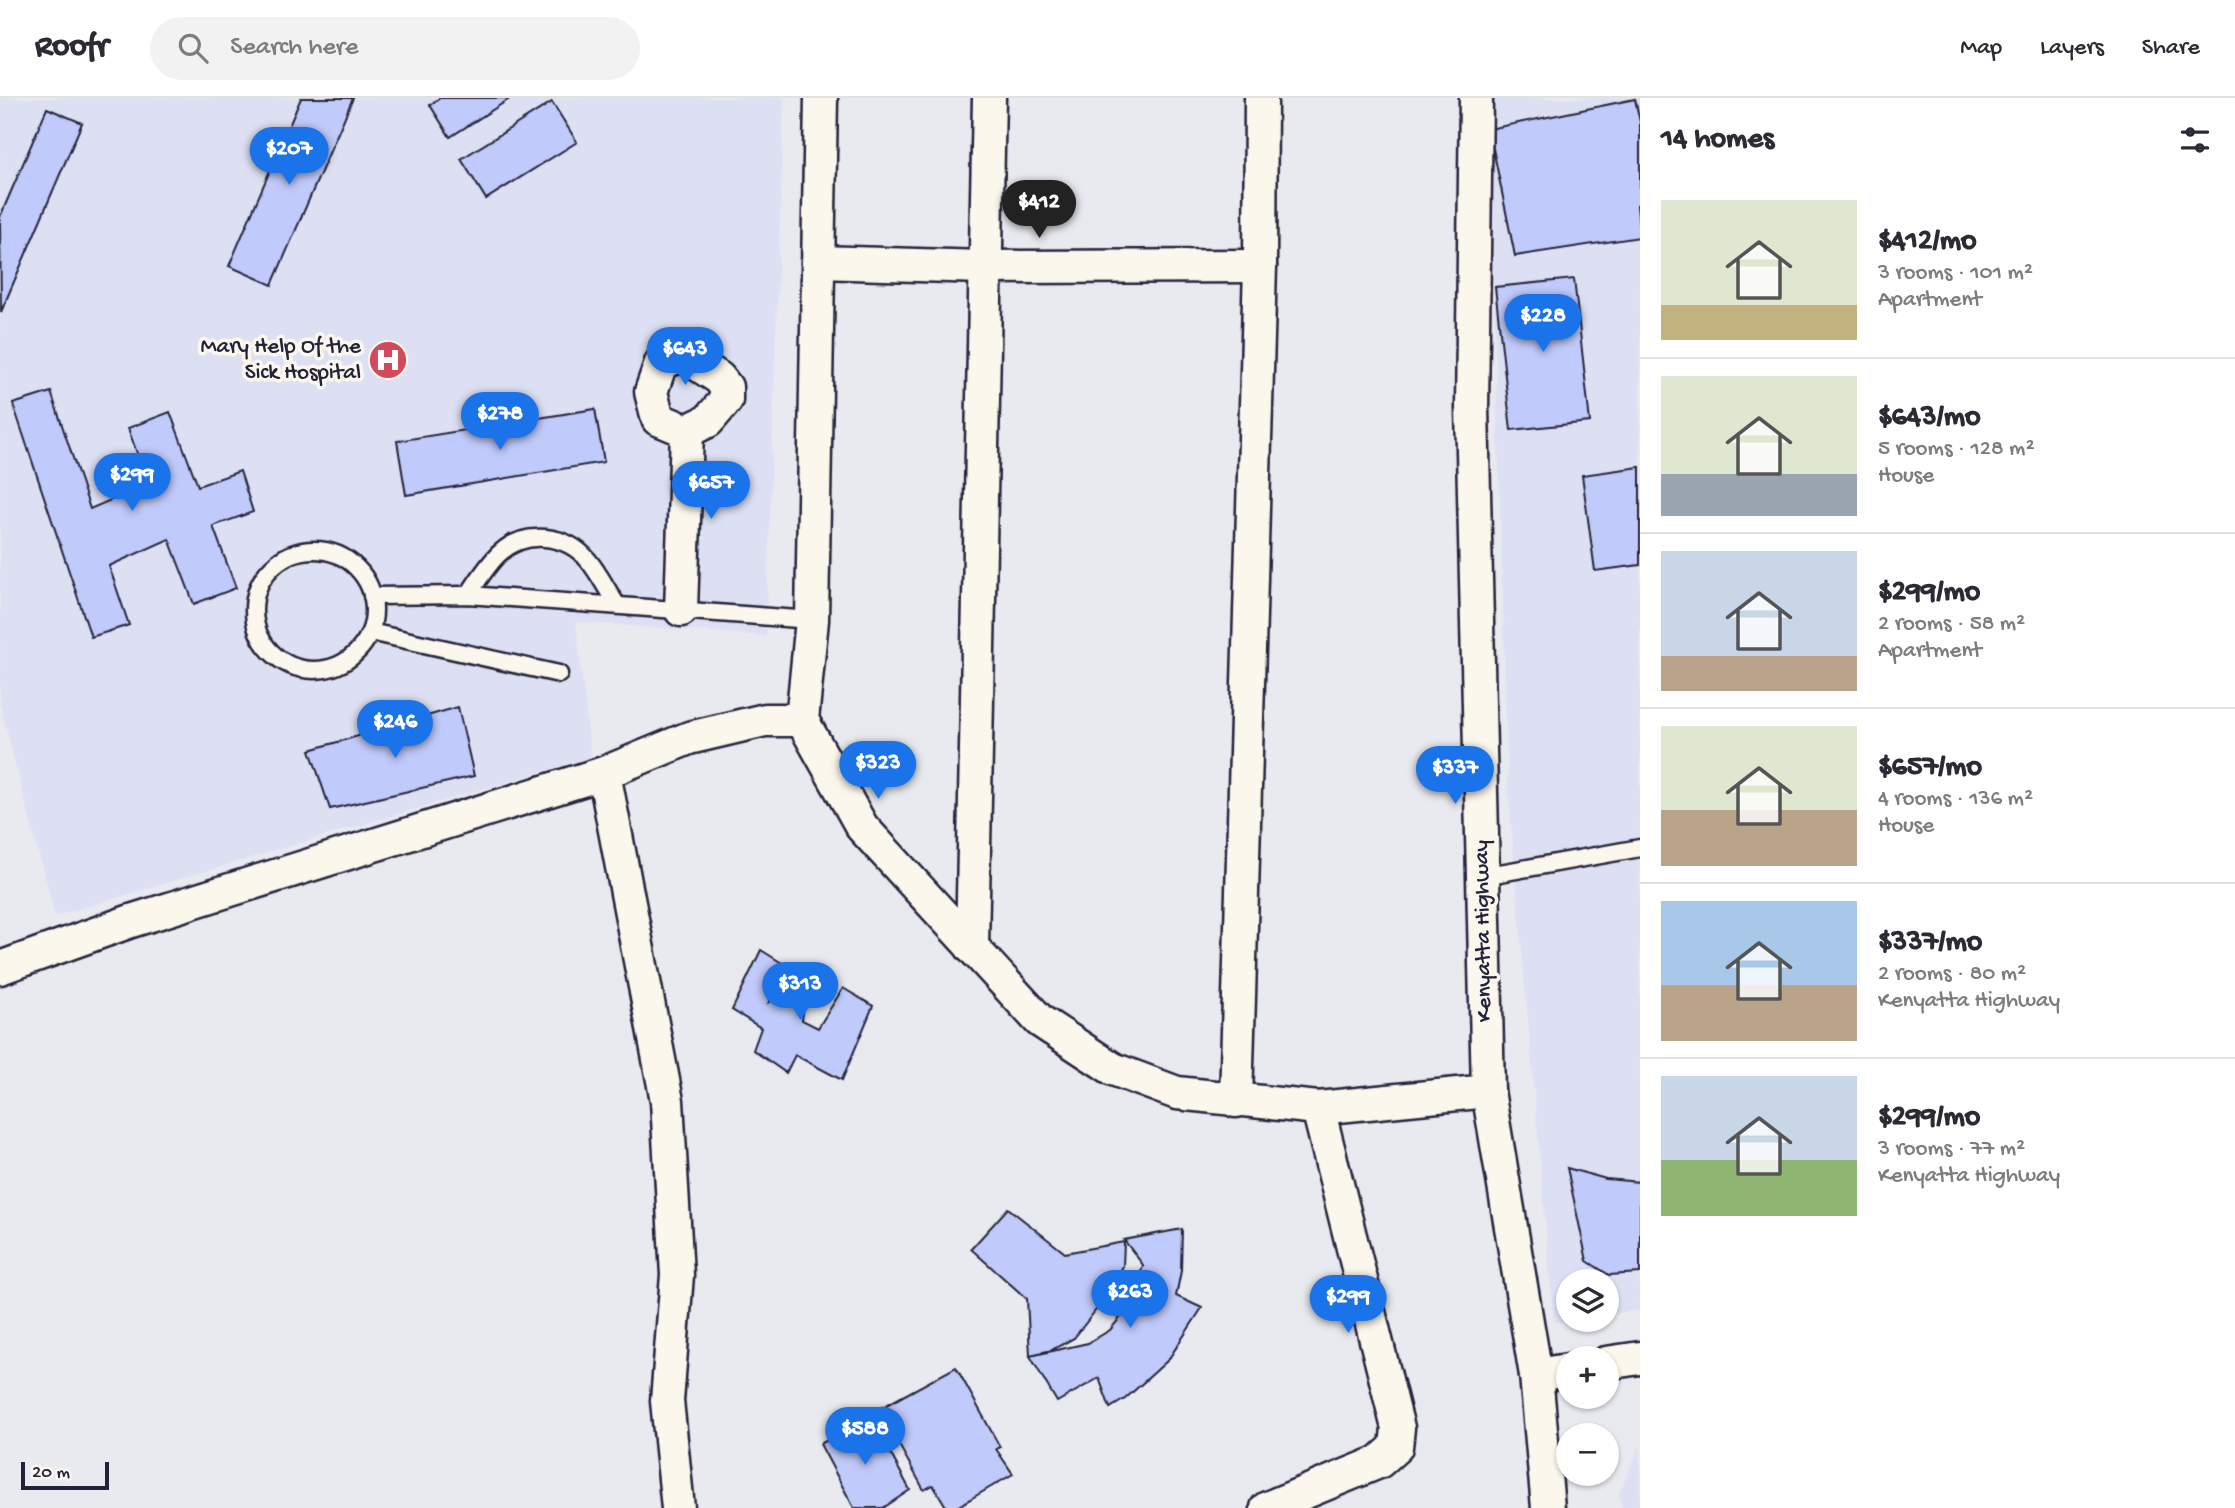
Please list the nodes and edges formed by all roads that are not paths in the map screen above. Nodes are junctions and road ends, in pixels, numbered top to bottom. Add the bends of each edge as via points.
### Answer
1 (821, 98) edge
2 (989, 98) edge
3 (1261, 98) edge
4 (1476, 98) edge
5 (818, 262) junction
6 (1260, 266) junction
7 (985, 267) junction
8 (687, 431) dead end
9 (468, 595) junction
10 (372, 596) junction
11 (617, 605) junction
12 (681, 610) junction
13 (812, 620) junction
14 (370, 632) junction
15 (559, 674) dead end
16 (802, 720) junction
17 (604, 773) junction
18 (1640, 848) edge
19 (1483, 876) junction
20 (972, 948) junction
21 (0, 968) edge
22 (1488, 1091) junction
23 (1236, 1101) junction
24 (1318, 1108) junction
25 (1640, 1358) edge
26 (1619, 1361) edge
27 (1556, 1372) edge
28 (1536, 1376) junction
29 (678, 1508) edge
30 (1267, 1508) edge
31 (1548, 1508) edge

1 - 5 street
2 - 7 street
3 - 6 street
4 - 19 street, Kenyatta Highway via 1472,408
5 - 7 street
5 - 13 street
6 - 7 street
6 - 23 street
7 - 20 street
8 - 12 street
9 - 10 lane
9 - 11 lane
9 - 11 lane via 500,553 514,543 552,537 587,558
10 - 14 lane
10 - 14 lane via 363,575 347,559 325,551 303,551 281,559 264,574 254,606 261,639 275,657 296,668 318,671 340,665 358,651
11 - 12 lane
12 - 13 lane
13 - 16 street
14 - 15 lane
16 - 17 street via 765,720 689,738
16 - 20 street via 862,827
17 - 21 street via 131,921
17 - 29 street via 667,1101 677,1275 667,1401
18 - 19 lane
19 - 22 street, Kenyatta Highway
20 - 23 street via 1040,1021 1113,1069 1177,1093
22 - 24 street
22 - 28 street, Kenyatta Highway
23 - 24 street
24 - 30 street via 1398,1428 1396,1447 1379,1462
25 - 26 street
27 - 28 street
28 - 31 street, Kenyatta Highway

